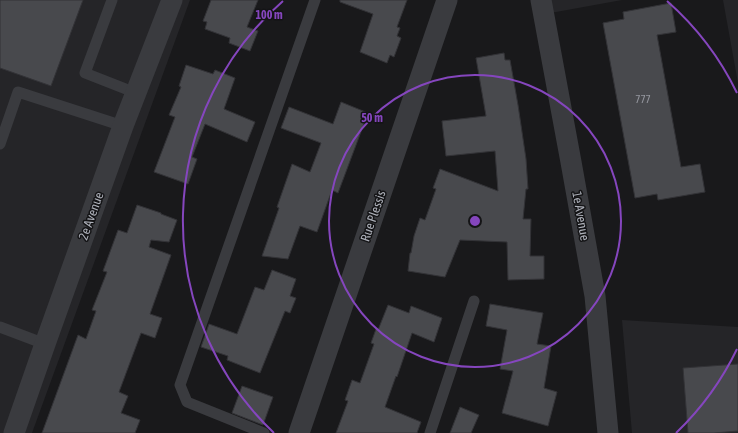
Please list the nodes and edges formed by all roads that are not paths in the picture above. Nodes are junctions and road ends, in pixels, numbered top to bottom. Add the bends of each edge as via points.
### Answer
1 (112, 0) edge
2 (172, 0) edge
3 (315, 0) edge
4 (447, 0) edge
5 (538, 1) edge
6 (136, 93) junction
7 (123, 126) junction
8 (0, 144) edge
9 (474, 301) dead end
10 (0, 327) edge
11 (45, 344) junction
12 (14, 433) edge
13 (264, 433) edge
14 (299, 433) edge
15 (430, 433) edge
16 (608, 433) edge

1 - 6 lane via 85,73
2 - 6 street, 2e Avenue
3 - 13 lane via 180,385 187,402
4 - 14 street, Rue Plessis
5 - 16 street, 1e Avenue via 571,162 594,296
6 - 7 street, 2e Avenue
7 - 8 lane via 18,92
7 - 11 street, 2e Avenue
9 - 15 lane
10 - 11 lane
11 - 12 street, 2e Avenue

